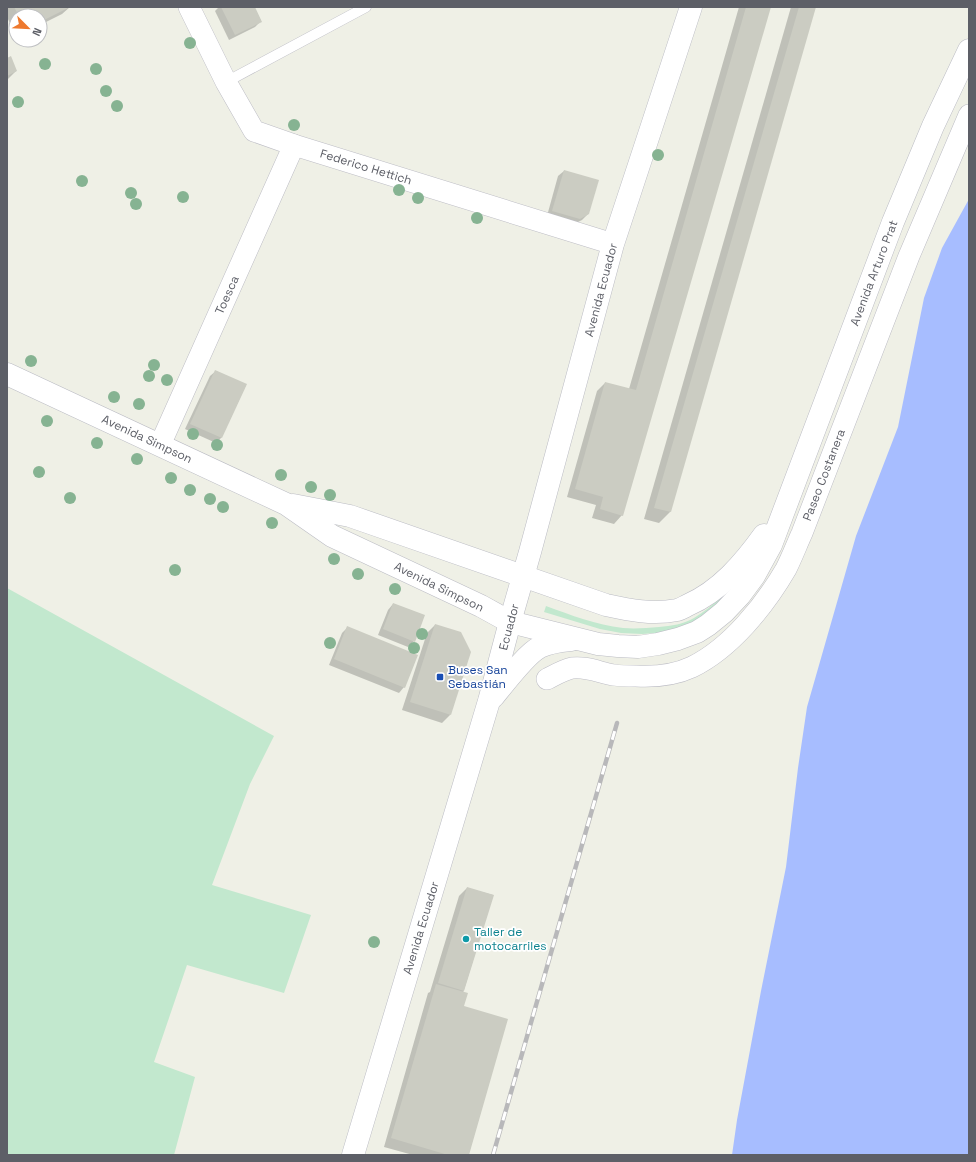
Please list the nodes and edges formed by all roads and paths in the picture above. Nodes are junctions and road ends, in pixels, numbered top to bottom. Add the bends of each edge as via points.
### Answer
1 (189, 7) edge
2 (366, 7) edge
3 (691, 7) edge
4 (969, 50) edge
5 (226, 82) junction
6 (969, 115) edge
7 (294, 145) junction
8 (613, 244) junction
9 (7, 374) edge
10 (160, 445) junction
11 (788, 500) junction
12 (286, 504) junction
13 (523, 576) junction
14 (510, 622) junction
15 (578, 639) junction
16 (547, 678) dead end
17 (490, 701) junction
18 (352, 1155) edge

1 - 5 street, Federico Hettich
2 - 5 lane
3 - 8 main road, Avenida Ecuador
4 - 11 main road, Avenida Arturo Prat via 933,126 893,222
5 - 7 street, Federico Hettich via 254,131
6 - 16 street, Paseo Costanera via 909,256 802,533 786,568 767,599 712,656 675,673 658,676 614,675 573,668
7 - 8 street, Federico Hettich
7 - 10 street, Toesca
8 - 13 main road, Avenida Ecuador
9 - 10 main road, Avenida Simpson
10 - 12 main road, Avenida Simpson
11 - 13 main road, Avenida Arturo Prat via 754,550 723,583 701,600 678,610 650,612 606,605
11 - 15 main road, Avenida Arturo Prat via 771,545 754,576 740,595 708,625 678,639 638,647 611,646
12 - 13 main road, Avenida Simpson via 350,516
12 - 14 main road, Avenida Simpson via 332,536
13 - 14 main road, Ecuador
14 - 15 main road, Avenida Arturo Prat
14 - 17 main road, Ecuador
15 - 17 main road via 539,647 522,662
17 - 18 main road, Avenida Ecuador

